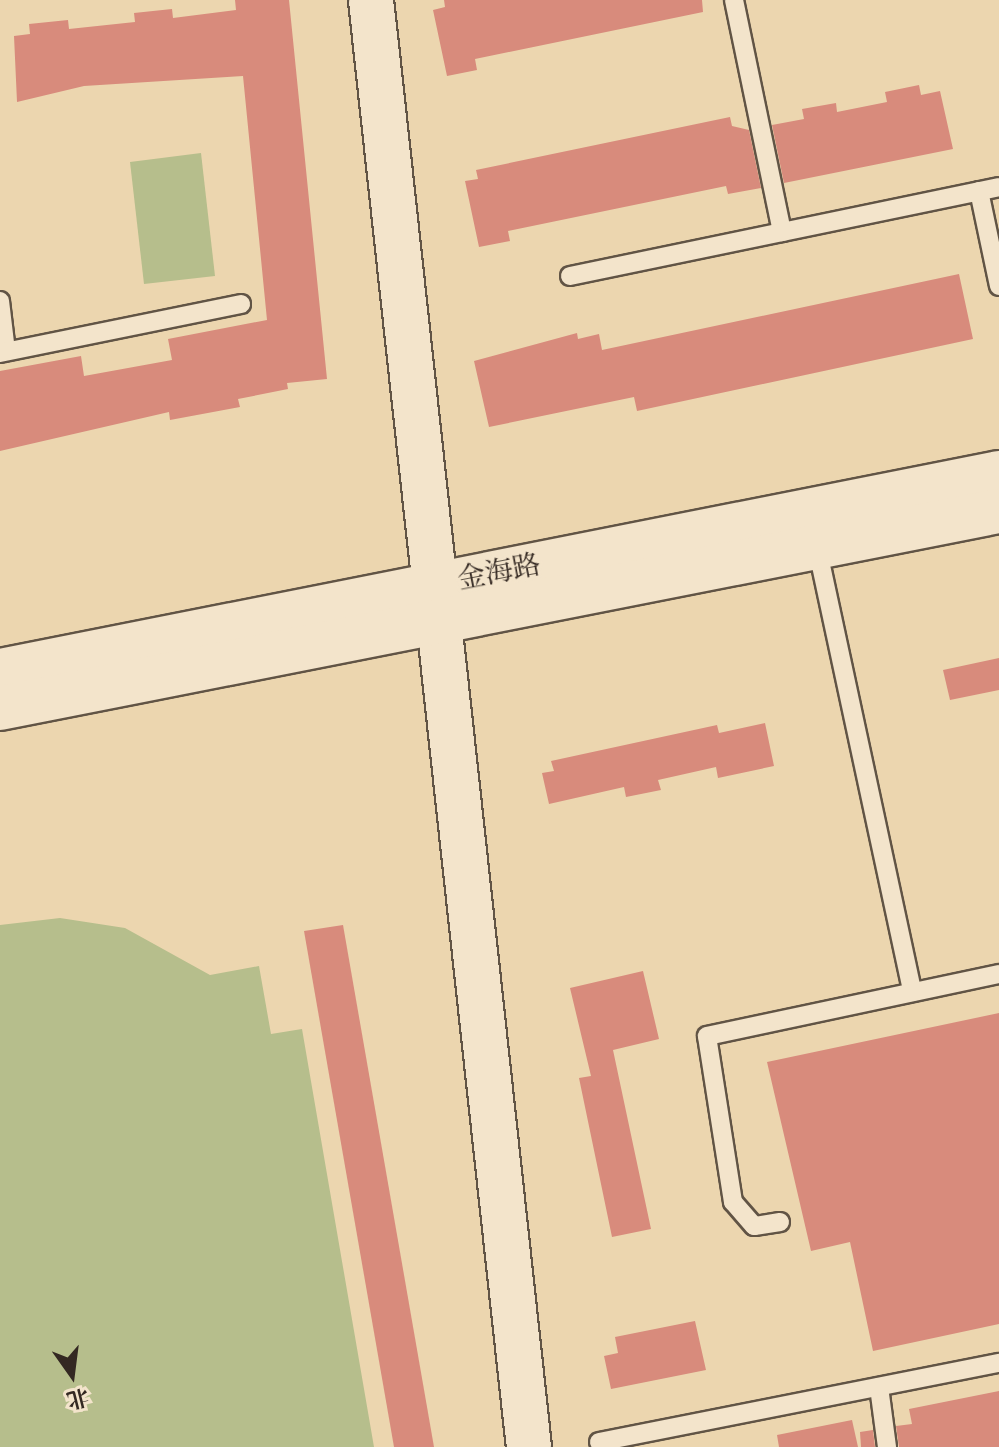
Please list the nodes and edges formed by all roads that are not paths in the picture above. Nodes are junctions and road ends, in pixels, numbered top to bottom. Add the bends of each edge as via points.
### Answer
1 (371, 0) edge
2 (734, 0) edge
3 (999, 187) edge
4 (979, 191) junction
5 (782, 232) junction
6 (570, 276) dead end
7 (999, 286) edge
8 (0, 301) edge
9 (241, 304) dead end
10 (3, 352) edge
11 (999, 473) edge
12 (999, 511) edge
13 (817, 547) junction
14 (435, 603) junction
15 (0, 671) edge
16 (0, 708) edge
17 (999, 974) edge
18 (912, 992) junction
19 (780, 1222) dead end
20 (999, 1363) edge
21 (879, 1387) junction
22 (599, 1442) dead end
23 (529, 1447) edge
24 (887, 1447) edge

1 - 14 main road
2 - 5 lane
3 - 4 lane
4 - 5 lane
4 - 7 lane
5 - 6 lane
8 - 10 lane
9 - 10 lane
11 - 14 main road, 金海路
12 - 13 main road, 金海路
13 - 14 main road, 金海路
13 - 18 lane
14 - 15 main road, 金海路
14 - 16 main road, 金海路
14 - 23 main road
17 - 18 lane
18 - 19 lane via 707,1036 733,1202 744,1222
20 - 21 lane
21 - 22 lane
21 - 24 lane

